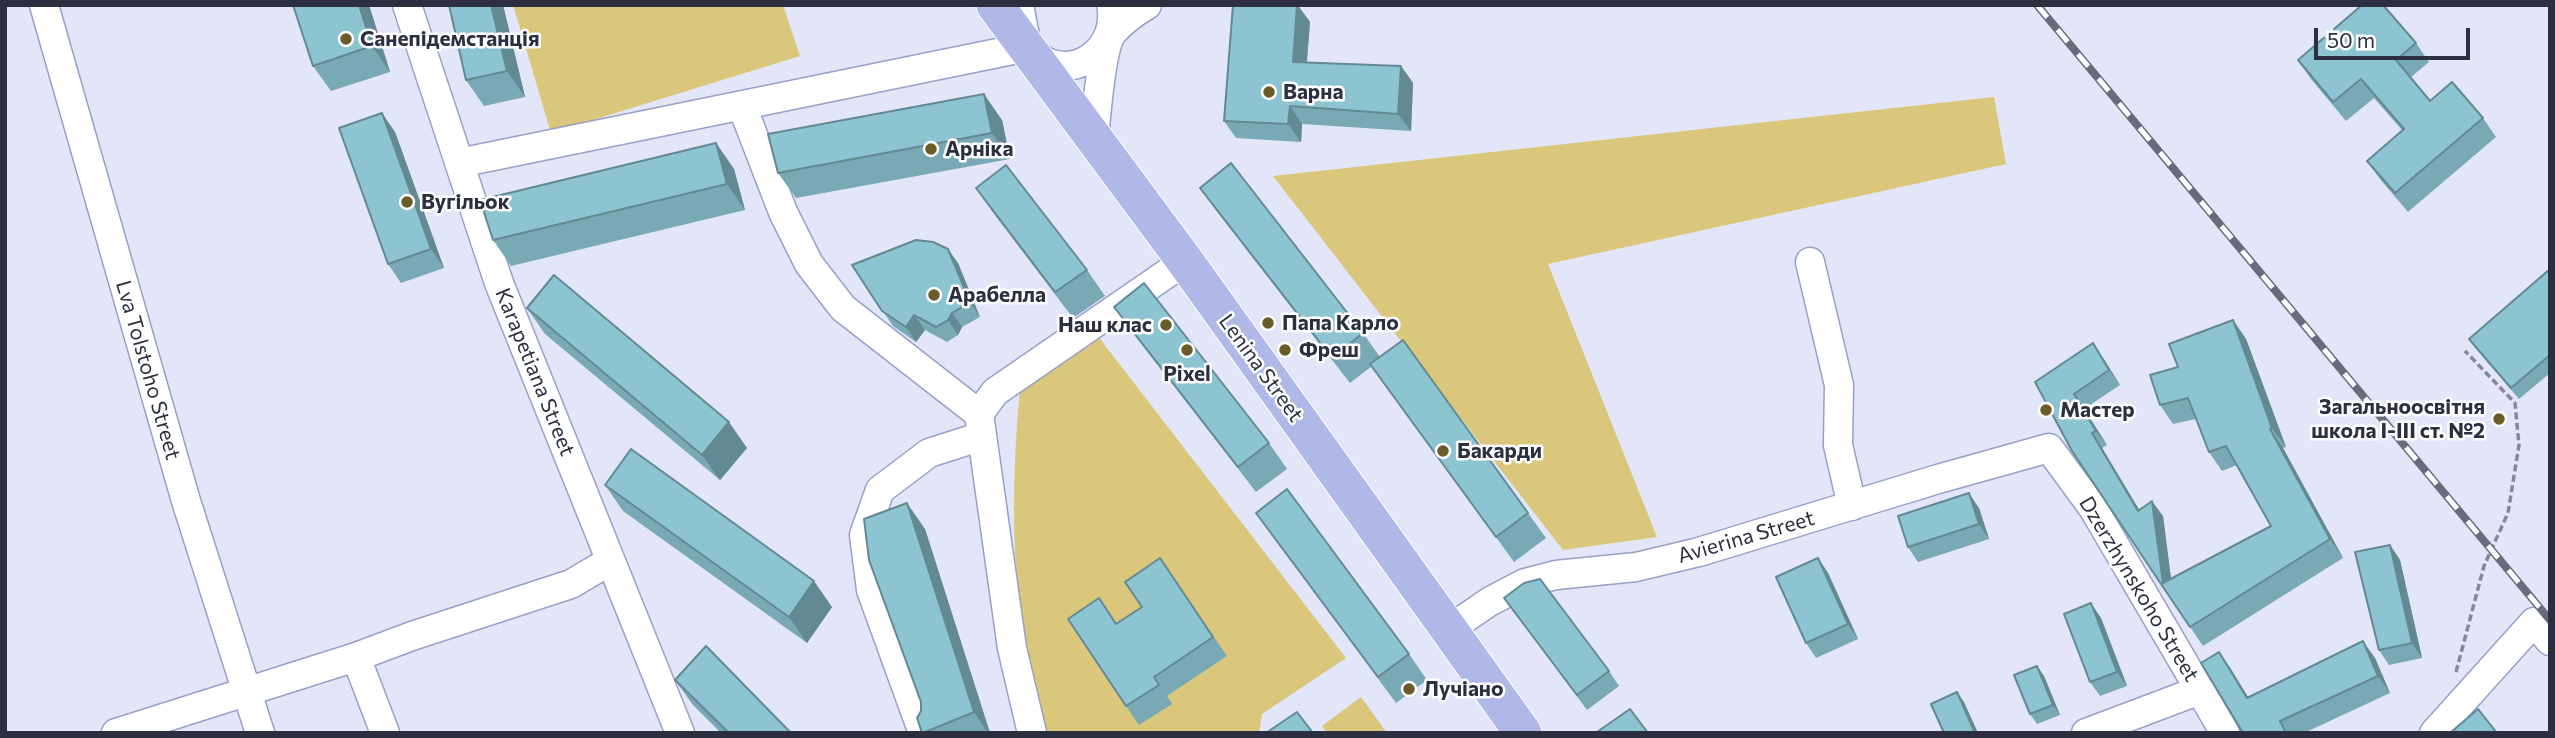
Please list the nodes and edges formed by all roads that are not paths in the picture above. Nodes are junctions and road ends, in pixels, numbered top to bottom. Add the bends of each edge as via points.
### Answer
1 (44, 5) edge
2 (407, 5) edge
3 (995, 5) edge
4 (1019, 5) edge
5 (1111, 5) edge
6 (1147, 5) edge
7 (1111, 34) junction
8 (1027, 47) junction
9 (743, 106) junction
10 (1094, 139) junction
11 (459, 163) junction
12 (1185, 261) junction
13 (1810, 262) dead end
14 (980, 425) junction
15 (2049, 448) joint
16 (1852, 506) junction
17 (610, 561) junction
18 (1448, 630) junction
19 (2550, 641) edge
20 (356, 657) junction
21 (2200, 690) junction
22 (247, 692) junction
23 (117, 733) edge
24 (260, 733) edge
25 (385, 733) edge
26 (680, 733) edge
27 (923, 733) edge
28 (1032, 733) edge
29 (1523, 733) edge
30 (2086, 733) edge
31 (2225, 733) edge
32 (2434, 733) edge

1 - 22 street, Lva Tolstoho Street via 186,501
2 - 11 street, Karapetiana Street
3 - 8 main road, Lenina Street
4 - 8 street
5 - 7 street
6 - 7 street
7 - 8 street via 1096,55 1075,65 1049,63
7 - 10 street via 1098,89
8 - 9 street
8 - 10 main road, Lenina Street
9 - 11 street
9 - 14 street via 783,212 809,264 843,308
10 - 12 main road, Lenina Street
11 - 17 street, Karapetiana Street via 499,283
12 - 14 street via 995,392
12 - 18 main road, Lenina Street
13 - 16 street via 1839,385 1838,445
14 - 27 street via 929,453 880,490 864,535 872,590
14 - 28 street via 1012,648
15 - 16 street, Avierina Street
15 - 21 street, Dzerzhynskoho Street via 2093,508
16 - 18 street, Avierina Street via 1686,555 1525,583
17 - 20 street via 571,584
17 - 26 street, Karapetiana Street
18 - 29 main road, Lenina Street
19 - 32 street via 2534,622
20 - 22 street
20 - 25 street
21 - 30 street
21 - 31 street, Dzerzhynskoho Street
22 - 23 street
22 - 24 street, Lva Tolstoho Street

